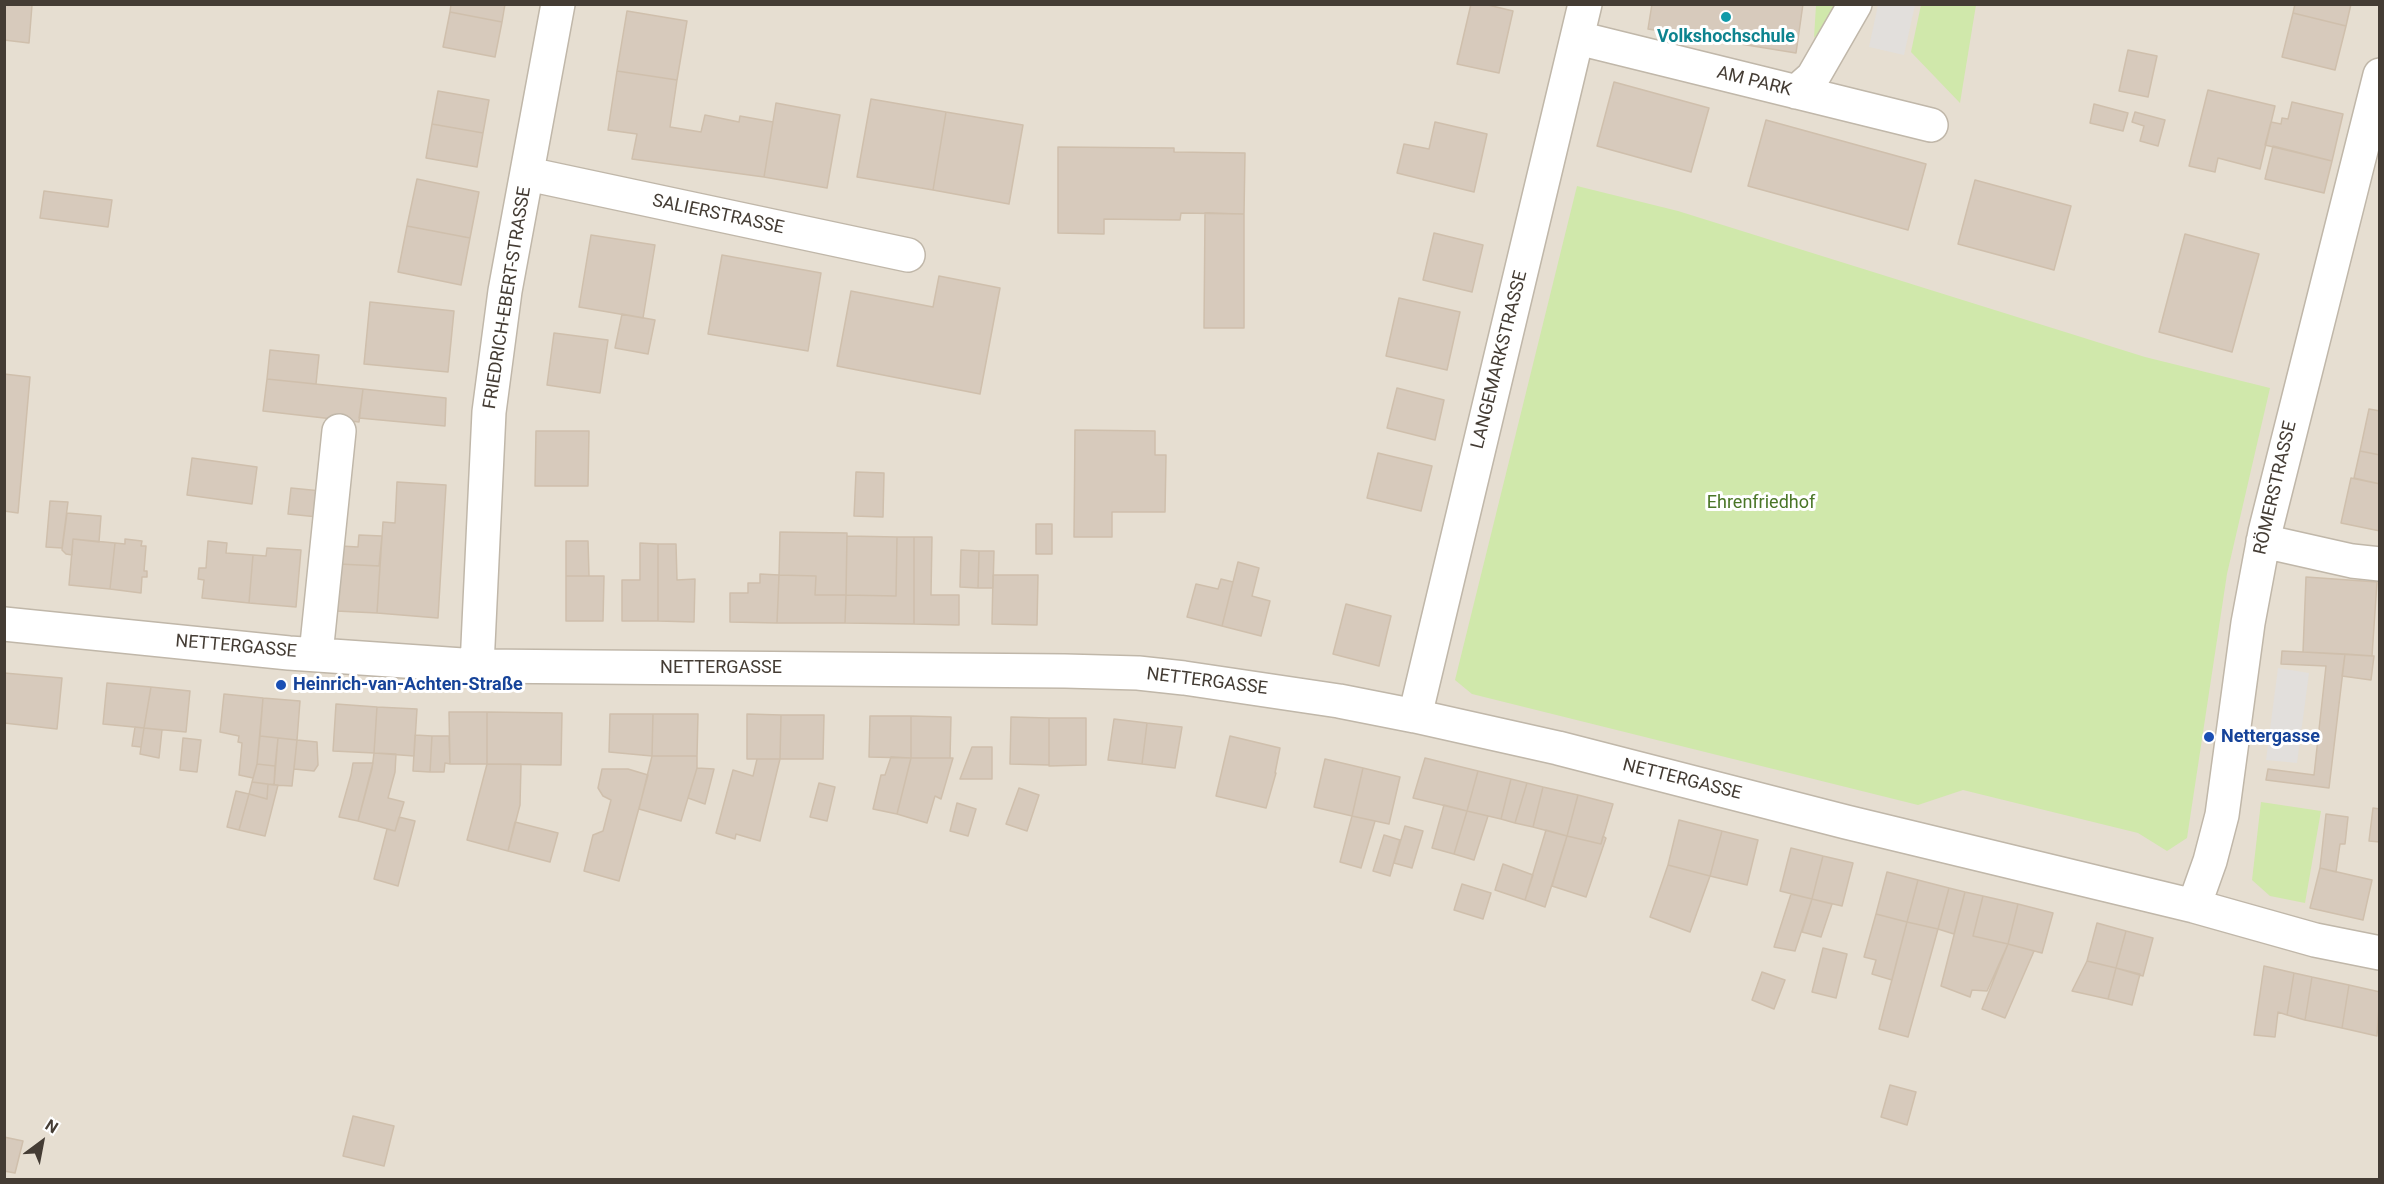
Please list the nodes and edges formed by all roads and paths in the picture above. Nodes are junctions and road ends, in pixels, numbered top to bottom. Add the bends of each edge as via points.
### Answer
1 (558, 4) edge
2 (1585, 4) edge
3 (1855, 4) edge
4 (1578, 38) junction
5 (2379, 75) edge
6 (1796, 92) junction
7 (1931, 125) dead end
8 (2368, 169) edge
9 (528, 174) junction
10 (908, 255) dead end
11 (339, 431) dead end
12 (2263, 541) junction
13 (2379, 564) edge
14 (4, 624) edge
15 (316, 654) junction
16 (477, 666) junction
17 (1415, 716) junction
18 (2194, 906) junction
19 (2379, 953) edge

1 - 9 street, FRIEDRICH-EBERT-STRASSE
2 - 4 street, LANGEMARKSTRASSE
3 - 6 street via 1813,77
4 - 6 street, AM PARK
4 - 17 street, LANGEMARKSTRASSE
5 - 8 street, RÖMERSTRASSE
6 - 7 street, AM PARK
8 - 12 street, RÖMERSTRASSE
9 - 10 street, SALIERSTRASSE
9 - 16 street, FRIEDRICH-EBERT-STRASSE via 505,291 489,412
11 - 15 street
12 - 13 street
12 - 18 street, RÖMERSTRASSE via 2222,815
14 - 15 street, NETTERGASSE
15 - 16 street, NETTERGASSE
16 - 17 street, NETTERGASSE via 1138,674 1256,687
17 - 18 street, NETTERGASSE
18 - 19 street, NETTERGASSE via 2315,940

